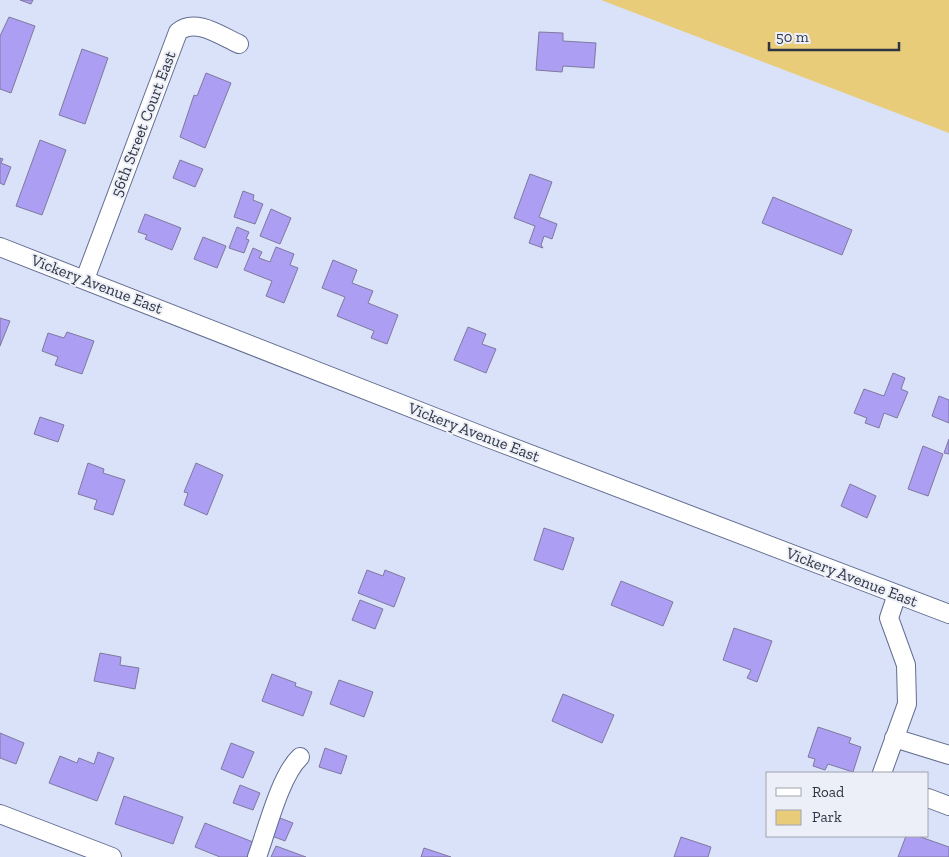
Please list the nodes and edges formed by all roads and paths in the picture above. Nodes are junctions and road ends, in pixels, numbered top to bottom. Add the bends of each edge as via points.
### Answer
1 (239, 44) dead end
2 (0, 247) edge
3 (84, 279) junction
4 (897, 594) junction
5 (949, 614) edge
6 (894, 738) junction
7 (949, 755) edge
8 (300, 757) dead end
9 (882, 772) edge
10 (929, 798) edge
11 (949, 806) edge
12 (0, 814) edge
13 (112, 857) edge
14 (257, 857) edge

1 - 3 street, 56th Street Court East via 198,26 190,25 178,32
2 - 3 street, Vickery Avenue East
3 - 4 street, Vickery Avenue East via 493,441
4 - 5 street, Vickery Avenue East
4 - 6 street via 889,618 906,665 906,704
6 - 7 street
6 - 9 street
8 - 14 street via 286,779
10 - 11 street
12 - 13 street

